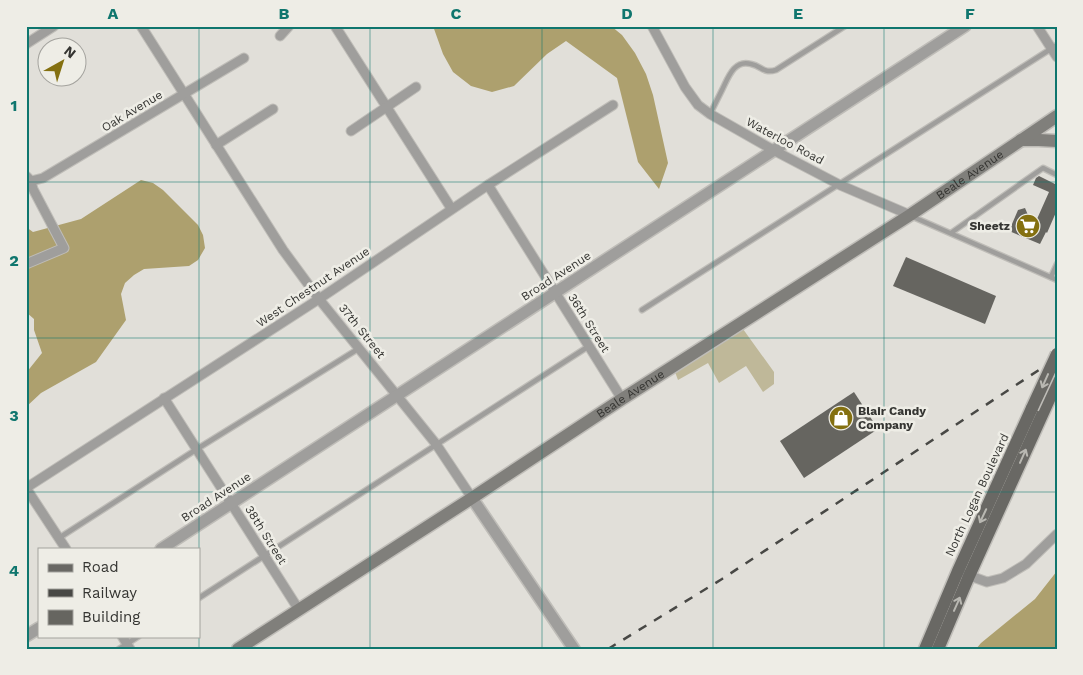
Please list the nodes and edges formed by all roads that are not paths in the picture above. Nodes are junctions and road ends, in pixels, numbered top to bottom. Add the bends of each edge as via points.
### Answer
1 (54, 26) edge
2 (141, 26) edge
3 (289, 26) edge
4 (335, 26) edge
5 (652, 26) edge
6 (845, 26) edge
7 (965, 26) edge
8 (1037, 26) edge
9 (280, 36) dead end
10 (26, 44) edge
11 (1054, 47) edge
12 (1057, 57) edge
13 (244, 58) dead end
14 (416, 87) dead end
15 (184, 94) junction
16 (613, 105) dead end
17 (387, 107) junction
18 (273, 109) dead end
19 (710, 114) junction
20 (1057, 116) edge
21 (1057, 127) edge
22 (351, 130) dead end
23 (1021, 140) junction
24 (1057, 141) edge
25 (216, 145) junction
26 (775, 151) junction
27 (1057, 175) edge
28 (28, 179) edge
29 (488, 185) junction
30 (840, 185) junction
31 (452, 208) junction
32 (910, 215) junction
33 (951, 233) junction
34 (26, 264) edge
35 (1057, 264) edge
36 (1051, 277) junction
37 (1057, 280) edge
38 (556, 293) junction
39 (318, 299) junction
40 (642, 310) dead end
41 (589, 346) junction
42 (358, 349) junction
43 (1057, 354) edge
44 (1057, 382) edge
45 (396, 396) junction
46 (164, 398) junction
47 (622, 398) junction
48 (436, 444) junction
49 (197, 449) junction
50 (26, 488) edge
51 (472, 498) junction
52 (232, 503) junction
53 (1057, 534) edge
54 (58, 538) junction
55 (65, 548) edge
56 (163, 548) edge
57 (265, 556) junction
58 (964, 573) junction
59 (200, 597) edge
60 (299, 610) junction
61 (38, 629) edge
62 (26, 636) edge
63 (573, 647) edge
64 (238, 649) edge
65 (925, 649) edge
66 (938, 649) edge

1 - 10 street
2 - 15 street, 37th Street
3 - 9 street
4 - 17 street
5 - 19 street, Waterloo Road via 689,93
6 - 19 lane via 776,70 770,72 752,64 740,64 730,73
7 - 26 street, Broad Avenue
8 - 11 street
11 - 12 street
11 - 30 lane
13 - 15 street, Oak Avenue
14 - 17 street
15 - 25 street, 37th Street
15 - 28 street, Oak Avenue via 44,178
16 - 29 street, West Chestnut Avenue
17 - 22 street
17 - 31 street
18 - 25 street
19 - 26 street, Waterloo Road
20 - 23 main road, Beale Avenue
21 - 23 main road, Beale Avenue
23 - 24 main road
23 - 32 main road, Beale Avenue
25 - 39 street, 37th Street
26 - 30 street, Waterloo Road
26 - 38 street, Broad Avenue
27 - 33 lane via 1043,168
28 - 34 street via 64,248
29 - 31 street, West Chestnut Avenue
29 - 38 street, 36th Street
30 - 32 street, Waterloo Road
30 - 40 lane
31 - 39 street, West Chestnut Avenue
32 - 33 lane
32 - 47 main road, Beale Avenue
33 - 36 lane
35 - 36 lane
36 - 37 lane
38 - 41 street, 36th Street
38 - 45 street, Broad Avenue
39 - 42 street, 37th Street
39 - 46 street, West Chestnut Avenue
41 - 47 street, 36th Street
41 - 48 lane
42 - 45 street, 37th Street
42 - 49 lane
43 -> 58 main road, North Logan Boulevard, bridge
58 -> 44 main road, North Logan Boulevard
45 - 48 street, 37th Street
45 - 52 street, Broad Avenue
46 - 49 street, 38th Street
46 - 50 street, West Chestnut Avenue
47 - 51 main road, Beale Avenue
48 - 51 street, 37th Street
48 - 57 lane
49 - 52 street, 38th Street
49 - 54 lane
50 - 54 street
51 - 60 main road, Beale Avenue
51 - 63 street, 37th Street
52 - 56 street, Broad Avenue
52 - 57 street, 38th Street
53 - 58 street via 1026,564 1003,578 987,582
54 - 55 street
57 - 59 lane
57 - 60 street, 38th Street
58 - 65 main road, North Logan Boulevard
66 -> 58 main road, North Logan Boulevard
60 - 64 main road, Beale Avenue
61 - 62 street

